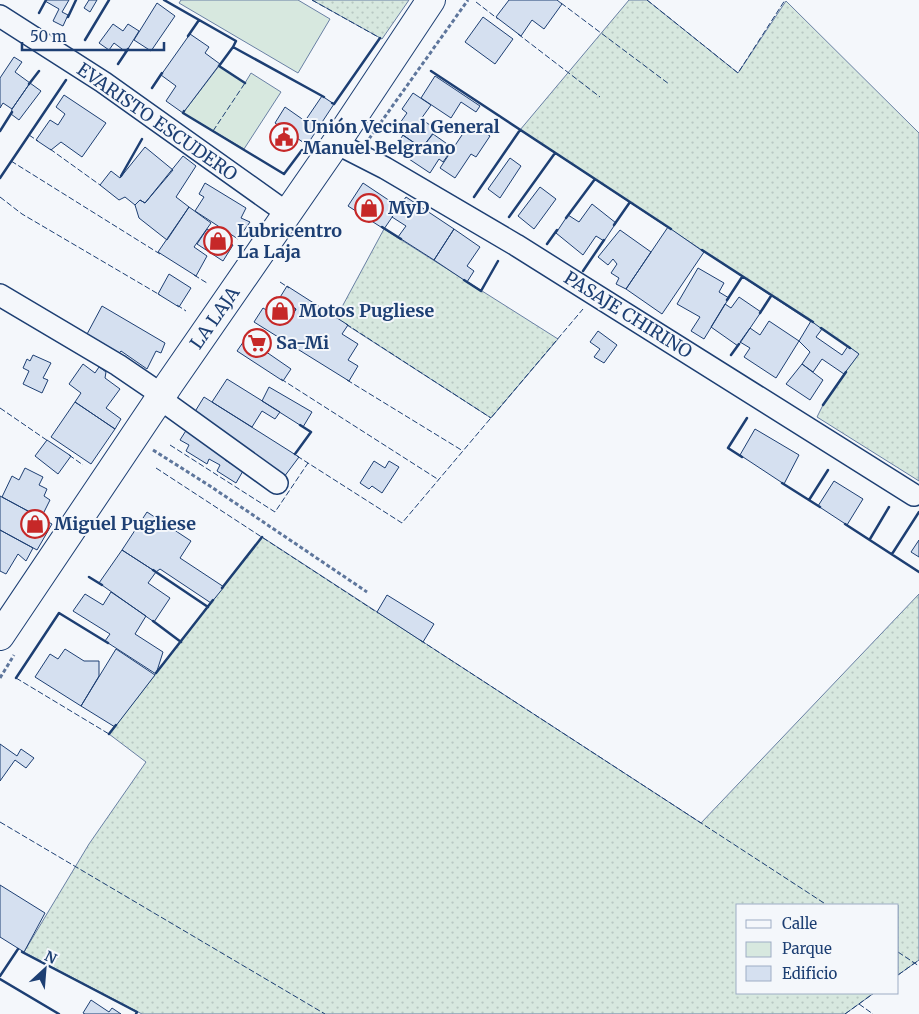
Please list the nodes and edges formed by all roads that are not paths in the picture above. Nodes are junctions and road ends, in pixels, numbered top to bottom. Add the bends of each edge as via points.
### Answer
1 (432, 0) edge
2 (0, 16) edge
3 (336, 143) junction
4 (287, 213) junction
5 (0, 295) edge
6 (161, 396) junction
7 (277, 483) dead end
8 (914, 495) dead end
9 (0, 636) edge

1 - 3 main road, LA LAJA
2 - 4 street, EVARISTO ESCUDERO via 103,82
3 - 4 main road, LA LAJA
3 - 8 street, PASAJE CHIRINO via 516,245
4 - 6 main road, LA LAJA
5 - 6 street via 118,365
6 - 7 street
6 - 9 main road, LA LAJA

